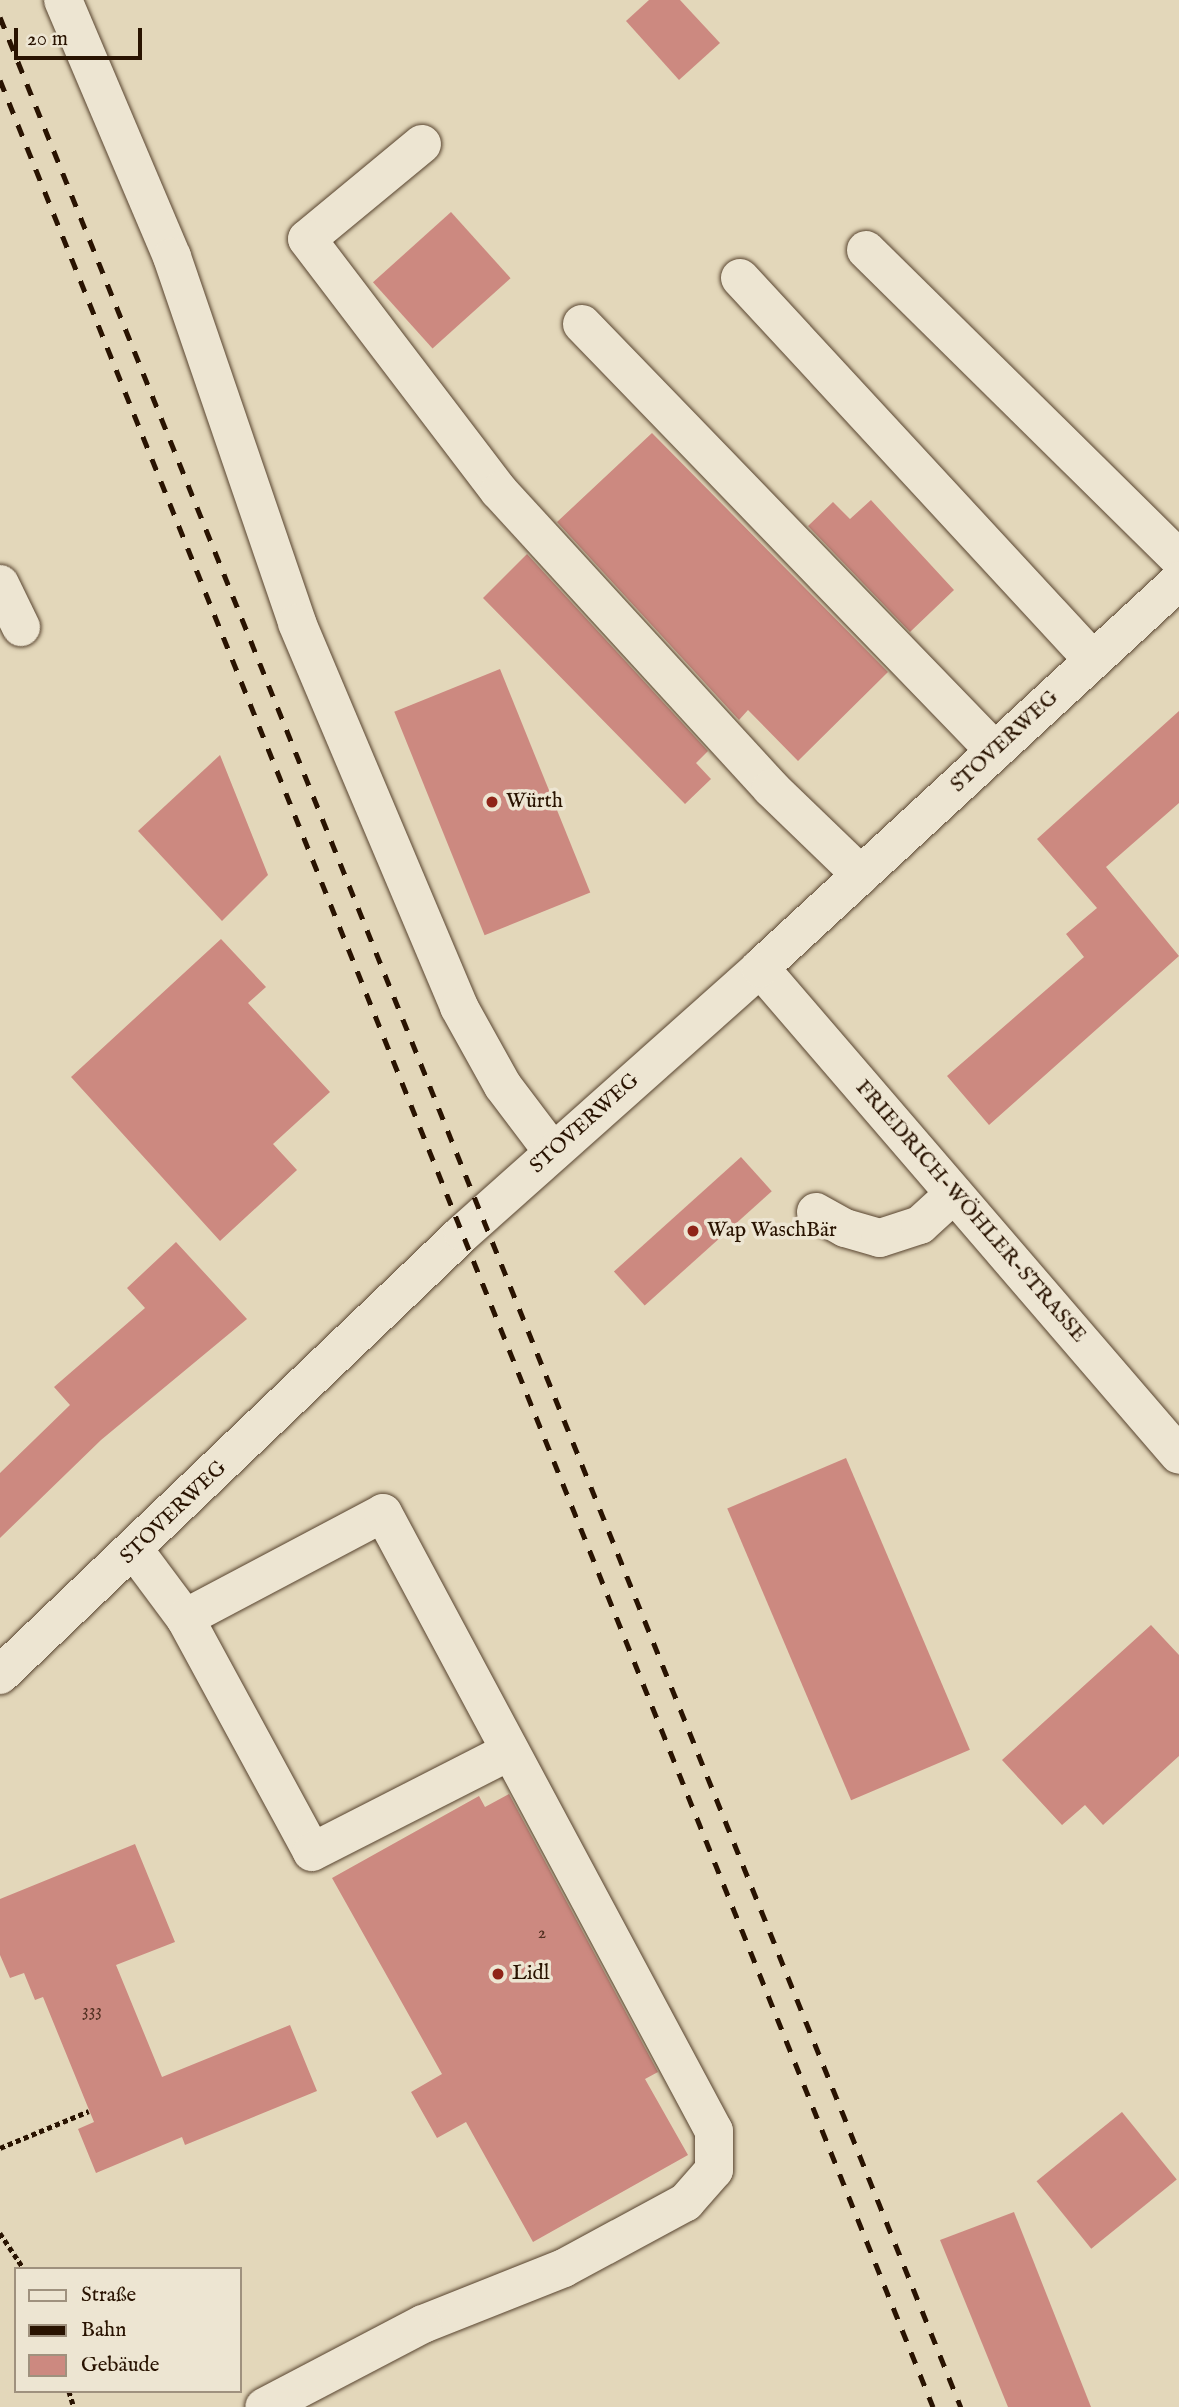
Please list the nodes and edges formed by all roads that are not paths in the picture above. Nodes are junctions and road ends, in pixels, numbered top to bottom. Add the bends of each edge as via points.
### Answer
1 (63, 0) edge
2 (422, 144) dead end
3 (866, 250) dead end
4 (740, 278) dead end
5 (582, 324) dead end
6 (1179, 559) edge
7 (1179, 581) edge
8 (0, 583) edge
9 (21, 627) dead end
10 (1093, 660) junction
11 (995, 751) junction
12 (861, 875) junction
13 (761, 968) junction
14 (553, 1152) junction
15 (954, 1194) junction
16 (816, 1212) dead end
17 (1179, 1455) edge
18 (135, 1551) junction
19 (185, 1618) junction
20 (0, 1675) edge
21 (508, 1752) junction
22 (264, 2407) edge

1 - 14 street via 172,257 297,623 458,1007 503,1086
2 - 12 street via 307,239 499,491 771,788
3 - 6 street
4 - 10 street
5 - 11 street
7 - 10 street, STOVERWEG
8 - 9 street
10 - 11 street, STOVERWEG
11 - 12 street, STOVERWEG
12 - 13 street, STOVERWEG
13 - 14 street, STOVERWEG
13 - 15 street, FRIEDRICH-WÖHLER-STRASSE
14 - 18 street, STOVERWEG
15 - 16 street via 920,1225 880,1238 845,1228
15 - 17 street, FRIEDRICH-WÖHLER-STRASSE
18 - 19 street
18 - 20 street, STOVERWEG
19 - 21 street via 312,1852
19 - 21 street via 383,1513
21 - 22 street via 714,2131 714,2170 686,2202 564,2268 423,2324

